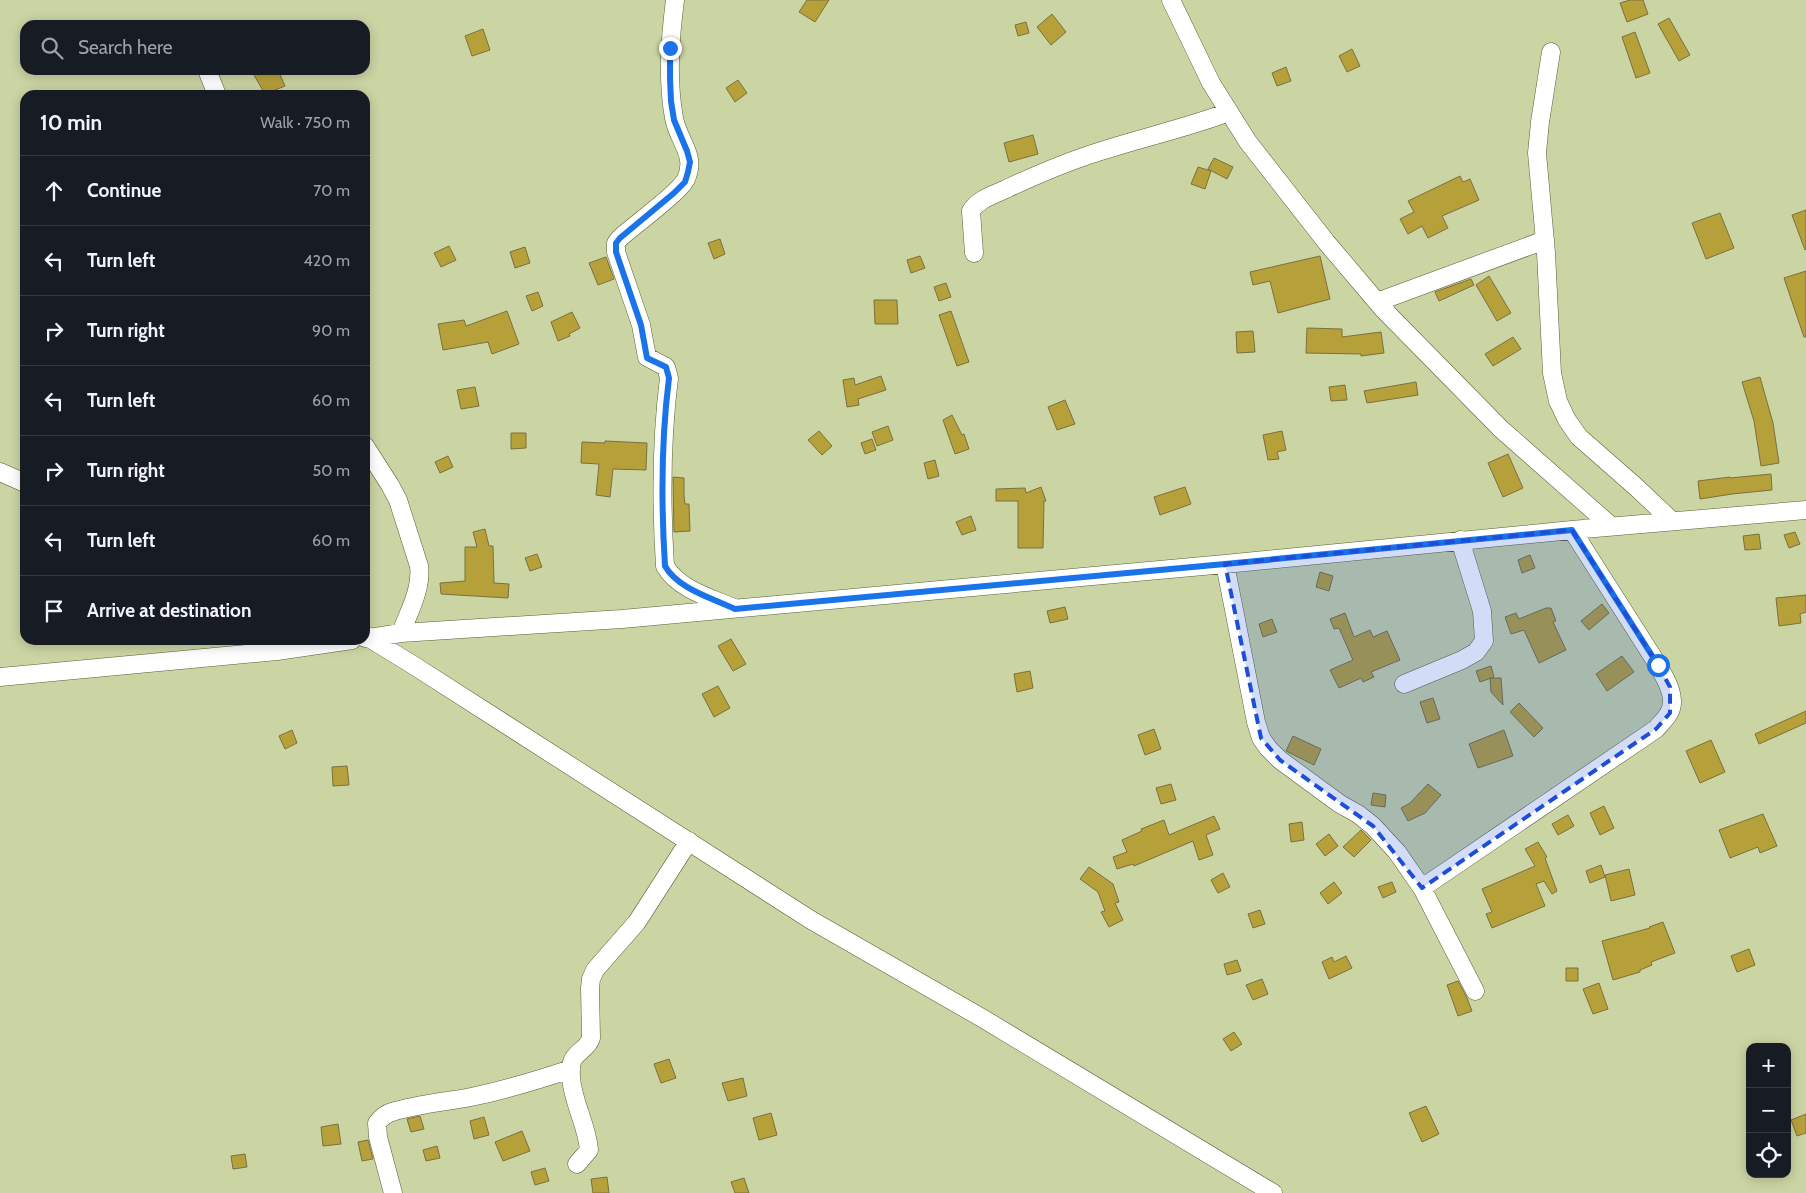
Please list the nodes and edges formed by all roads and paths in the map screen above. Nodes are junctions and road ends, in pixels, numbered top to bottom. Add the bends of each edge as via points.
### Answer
1 (675, 0) edge
2 (1171, 0) edge
3 (1551, 52) dead end
4 (209, 75) edge
5 (215, 90) edge
6 (1229, 112) junction
7 (1545, 240) junction
8 (974, 253) dead end
9 (1377, 302) junction
10 (370, 454) edge
11 (0, 472) edge
12 (20, 481) edge
13 (1806, 510) edge
14 (1672, 521) junction
15 (1612, 526) junction
16 (1572, 530) junction
17 (1460, 540) junction
18 (1225, 564) junction
19 (735, 609) junction
20 (400, 633) junction
21 (370, 637) edge
22 (370, 642) edge
23 (317, 645) edge
24 (0, 677) edge
25 (1404, 684) dead end
26 (689, 841) junction
27 (1422, 888) junction
28 (1475, 992) dead end
29 (571, 1069) junction
30 (577, 1164) dead end
31 (393, 1193) edge
32 (1273, 1193) edge

1 - 19 street via 670,48 671,94 674,120 690,162 688,172 685,182 674,193 620,238 616,252 641,325 647,358 666,367 669,378 662,471 665,566 670,575 682,584
2 - 6 street via 1211,84
3 - 7 street via 1537,153
4 - 5 street
6 - 8 street via 1065,164 980,202 971,210 970,217
6 - 9 street via 1248,142 1327,244
7 - 9 street
7 - 14 street via 1552,373 1558,401 1579,438
9 - 15 street via 1501,429
10 - 20 street via 398,500 419,566 418,587
11 - 12 street
13 - 14 street
14 - 15 street
15 - 16 street
16 - 17 street
16 - 27 street via 1670,687 1670,713 1656,729
17 - 18 street
17 - 25 street via 1482,611 1484,641 1476,652 1462,660
18 - 19 street
18 - 27 street via 1256,722 1264,743 1280,760 1373,826 1397,852
19 - 20 street via 622,620
20 - 21 street
22 - 26 street
23 - 24 street
26 - 29 street via 637,922 595,970 590,988 592,1038 590,1044 574,1057
26 - 32 street via 811,920 982,1018
27 - 28 street
29 - 30 street via 572,1090 588,1139 588,1150
29 - 31 street via 511,1088 382,1116 377,1123 378,1137

